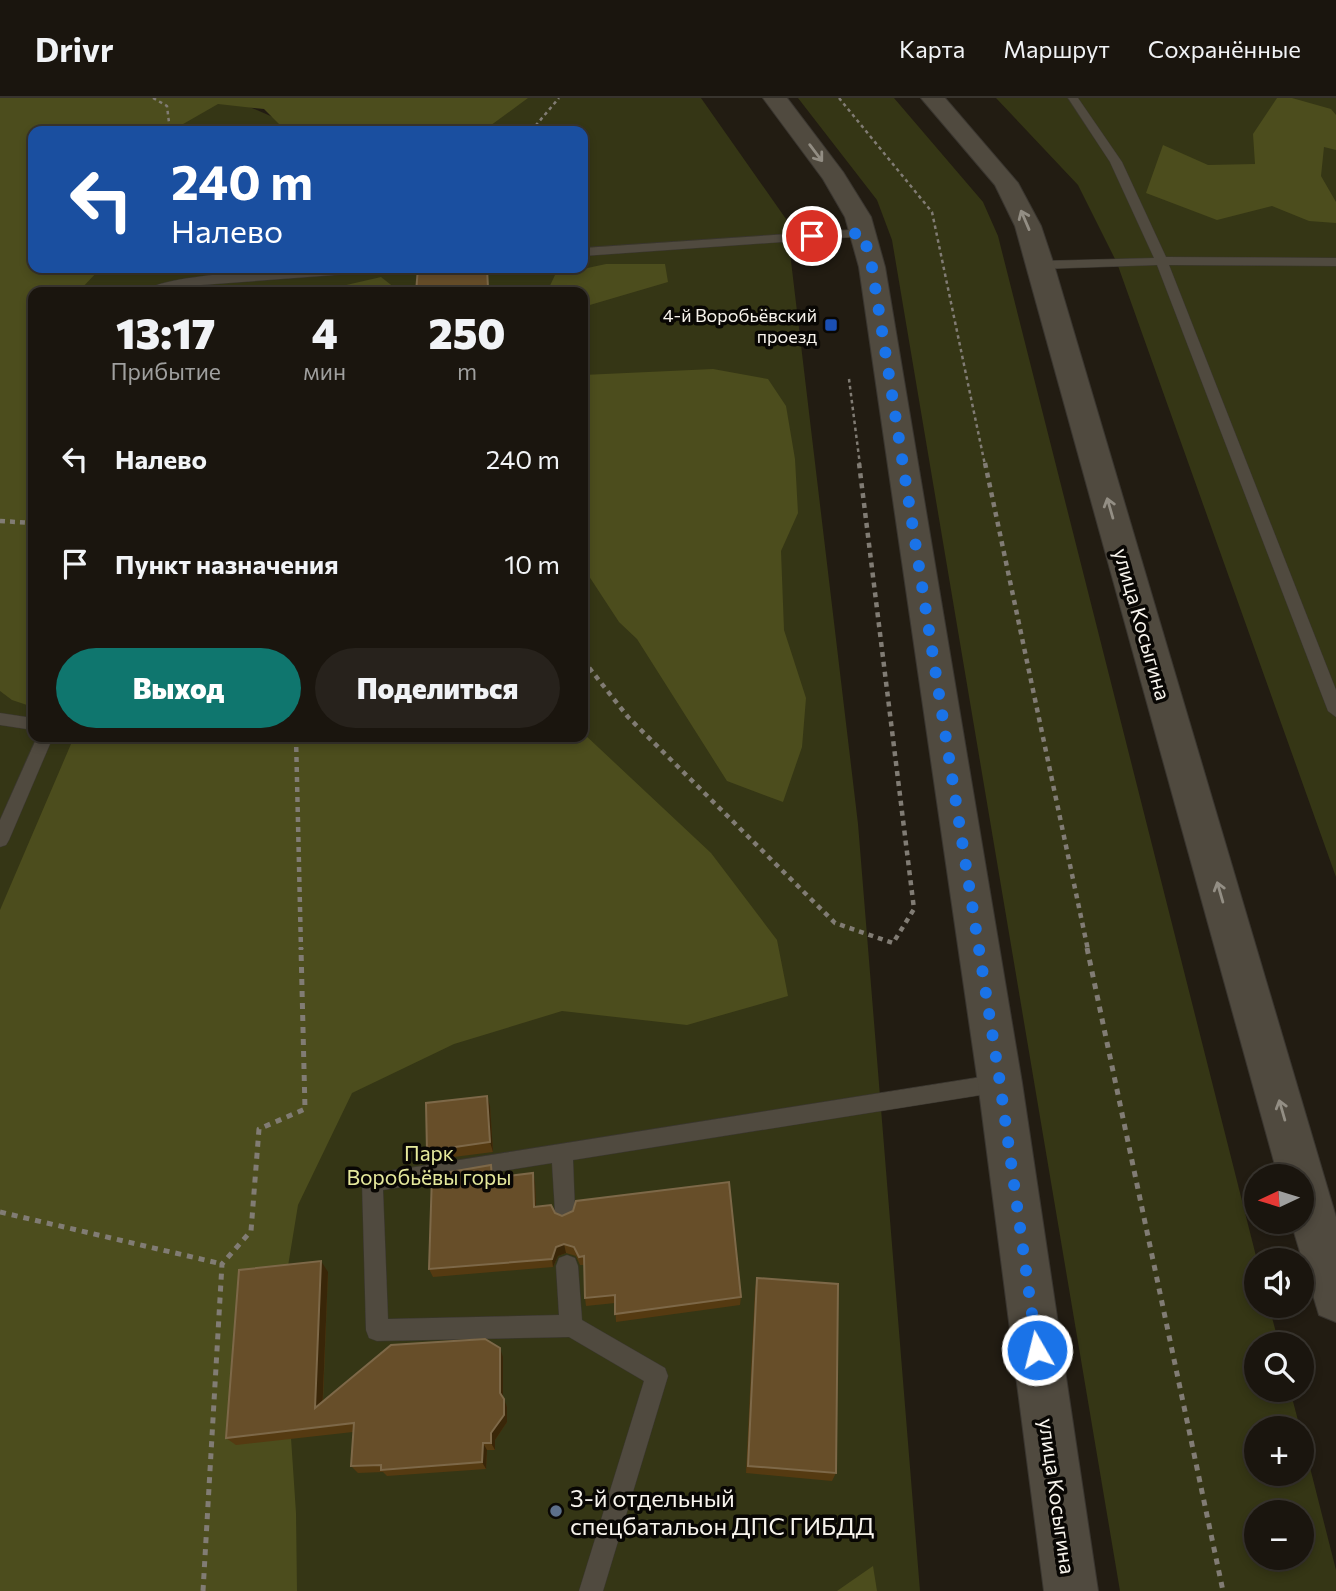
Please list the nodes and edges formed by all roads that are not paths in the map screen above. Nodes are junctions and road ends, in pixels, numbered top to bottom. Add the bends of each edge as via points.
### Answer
1 (775, 98) edge
2 (933, 98) edge
3 (1073, 98) edge
4 (863, 233) junction
5 (588, 252) edge
6 (1162, 261) junction
7 (1336, 262) edge
8 (1041, 265) junction
9 (309, 273) edge
10 (162, 287) edge
11 (1336, 711) edge
12 (0, 719) edge
13 (28, 722) edge
14 (43, 742) edge
15 (0, 840) edge
16 (1000, 1083) junction
17 (562, 1153) junction
18 (1298, 1164) edge
19 (565, 1212) edge
20 (1314, 1220) edge
21 (567, 1266) edge
22 (1336, 1298) edge
23 (571, 1326) junction
24 (591, 1591) edge
25 (1071, 1591) edge

1 -> 4 main road, улица Косыгина via 834,177
8 -> 2 main road, улица Косыгина via 1006,183
3 - 6 lane via 1116,163
4 - 5 lane
4 - 16 main road, улица Косыгина
6 - 7 lane
6 - 8 lane
6 - 11 lane
18 -> 8 main road, улица Косыгина
9 - 10 lane
12 - 13 lane
14 - 15 lane
16 - 17 lane
16 - 25 main road, улица Косыгина
17 - 19 lane
17 - 23 lane via 372,1182 377,1330
20 - 22 main road, улица Косыгина
21 - 23 lane
23 - 24 lane via 657,1376

